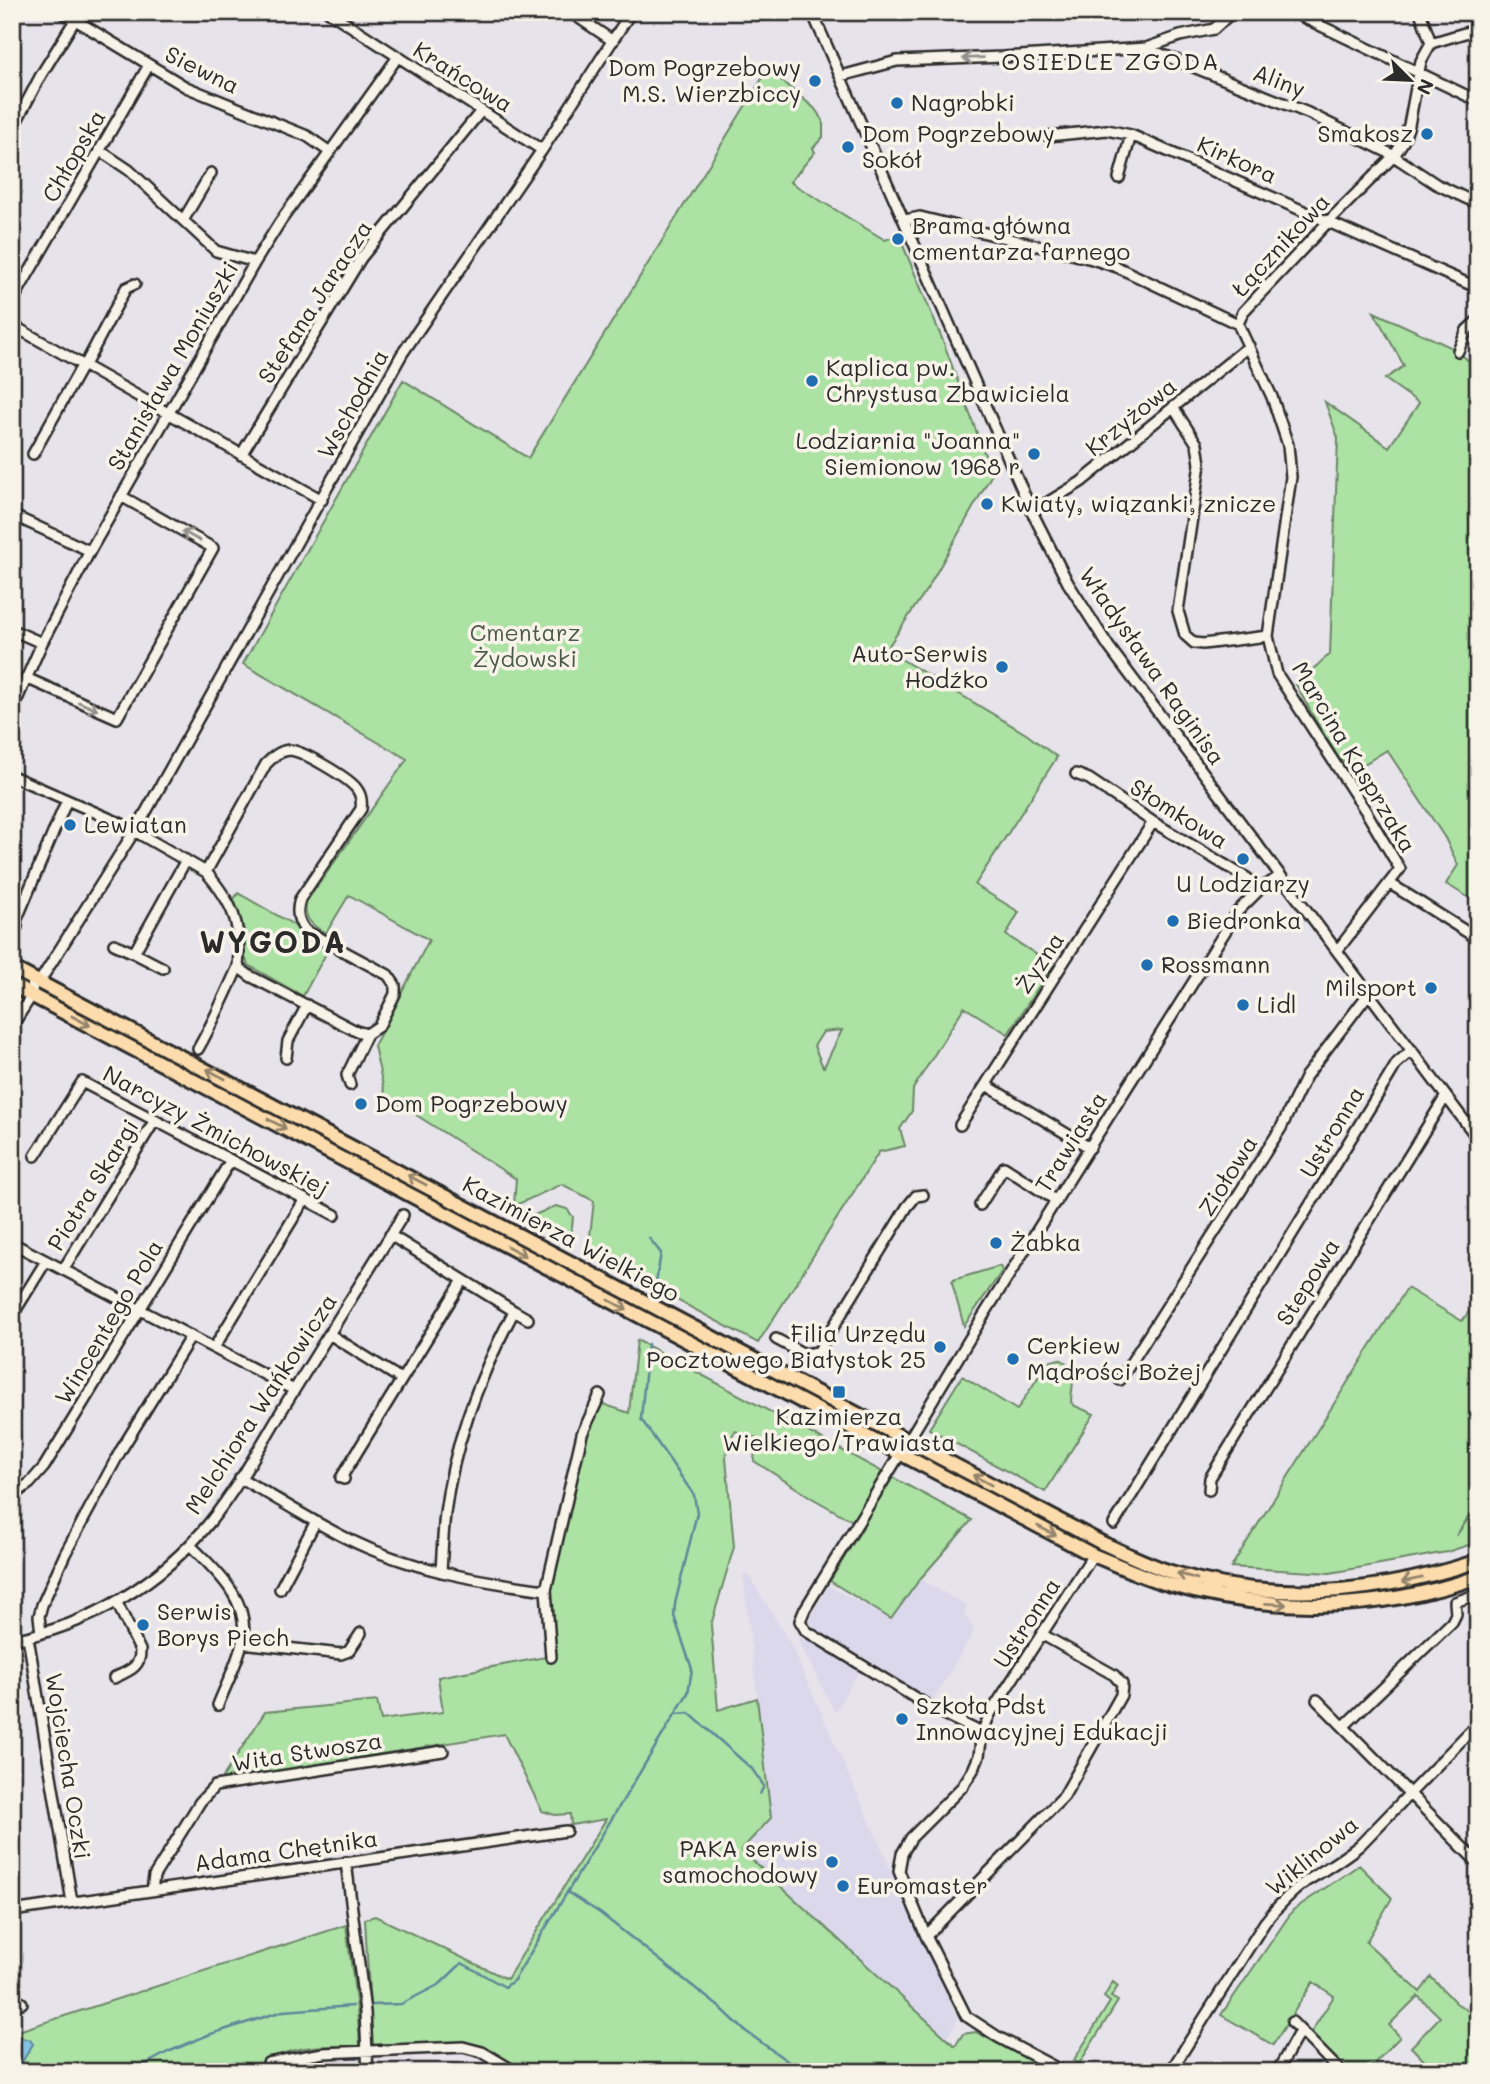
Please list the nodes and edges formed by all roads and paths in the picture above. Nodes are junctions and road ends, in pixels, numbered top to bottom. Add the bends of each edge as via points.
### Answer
1 (62, 12) edge
2 (329, 12) edge
3 (570, 12) edge
4 (631, 12) edge
5 (812, 12) edge
6 (1232, 12) edge
7 (1292, 12) edge
8 (1420, 12) edge
9 (75, 20) junction
10 (1478, 29) edge
11 (613, 41) junction
12 (1431, 43) junction
13 (1146, 48) junction
14 (397, 58) junction
15 (149, 65) junction
16 (1419, 73) junction
17 (841, 76) junction
18 (1478, 101) edge
19 (481, 111) junction
20 (12, 130) edge
21 (1130, 135) junction
22 (1048, 136) dead end
23 (542, 149) junction
24 (99, 150) junction
25 (330, 152) junction
26 (1394, 156) junction
27 (211, 173) dead end
28 (1119, 178) dead end
29 (1478, 204) edge
30 (184, 219) junction
31 (905, 220) junction
32 (1328, 222) junction
33 (255, 261) junction
34 (135, 284) dead end
35 (1478, 288) edge
36 (12, 302) edge
37 (1478, 320) edge
38 (1238, 324) junction
39 (12, 325) edge
40 (1249, 346) junction
41 (1458, 351) dead end
42 (83, 367) junction
43 (1173, 407) junction
44 (167, 413) junction
45 (33, 454) dead end
46 (241, 455) junction
47 (121, 496) junction
48 (322, 500) junction
49 (1032, 512) junction
50 (12, 514) edge
51 (90, 551) junction
52 (12, 630) edge
53 (1268, 636) junction
54 (42, 643) junction
55 (26, 678) junction
56 (12, 711) edge
57 (1076, 774) dead end
58 (12, 776) edge
59 (67, 800) junction
60 (1153, 822) junction
61 (134, 831) junction
62 (186, 860) junction
63 (206, 872) junction
64 (1280, 876) junction
65 (1389, 883) junction
66 (1259, 890) junction
67 (17, 927) dead end
68 (1478, 939) edge
69 (114, 944) dead end
70 (1337, 951) junction
71 (134, 953) junction
72 (238, 967) junction
73 (12, 968) edge
74 (163, 968) dead end
75 (37, 979) junction
76 (12, 985) edge
77 (1369, 993) junction
78 (32, 995) junction
79 (307, 1005) junction
80 (12, 1026) edge
81 (138, 1032) junction
82 (367, 1034) junction
83 (130, 1046) junction
84 (198, 1049) dead end
85 (1412, 1050) junction
86 (286, 1058) dead end
87 (986, 1084) junction
88 (350, 1085) dead end
89 (1446, 1096) junction
90 (155, 1120) junction
91 (960, 1125) dead end
92 (1478, 1139) edge
93 (1090, 1149) junction
94 (35, 1156) dead end
95 (231, 1160) junction
96 (922, 1195) dead end
97 (305, 1199) junction
98 (1057, 1200) junction
99 (980, 1205) dead end
100 (335, 1214) dead end
101 (403, 1215) dead end
102 (390, 1235) junction
103 (12, 1243) edge
104 (46, 1261) junction
105 (569, 1261) junction
106 (63, 1270) junction
107 (558, 1273) junction
108 (463, 1280) junction
109 (140, 1311) junction
110 (514, 1311) junction
111 (12, 1316) edge
112 (528, 1319) dead end
113 (329, 1334) junction
114 (191, 1336) junction
115 (776, 1339) dead end
116 (214, 1348) junction
117 (401, 1379) junction
118 (1120, 1380) dead end
119 (809, 1389) junction
120 (294, 1390) junction
121 (600, 1395) dead end
122 (802, 1402) junction
123 (908, 1441) junction
124 (900, 1454) junction
125 (240, 1478) junction
126 (344, 1479) dead end
127 (1209, 1490) dead end
128 (12, 1496) edge
129 (315, 1523) junction
130 (1114, 1524) dead end
131 (190, 1545) junction
132 (1093, 1555) junction
133 (1478, 1561) edge
134 (441, 1573) junction
135 (1478, 1577) edge
136 (280, 1589) dead end
137 (547, 1590) junction
138 (1478, 1594) edge
139 (117, 1603) junction
140 (41, 1633) junction
141 (361, 1633) dead end
142 (1043, 1635) junction
143 (28, 1637) junction
144 (12, 1640) edge
145 (242, 1643) junction
146 (551, 1657) dead end
147 (114, 1678) dead end
148 (1317, 1700) dead end
149 (218, 1705) dead end
150 (1343, 1726) junction
151 (1476, 1729) edge
152 (982, 1733) junction
153 (443, 1751) dead end
154 (1410, 1793) junction
155 (566, 1831) dead end
156 (346, 1862) junction
157 (1478, 1863) edge
158 (152, 1890) junction
159 (72, 1902) junction
160 (12, 1911) edge
161 (926, 1936) junction
162 (12, 1997) edge
163 (22, 2003) dead end
164 (1293, 2022) dead end
165 (1300, 2031) junction
166 (366, 2052) junction
167 (268, 2063) dead end
168 (368, 2072) edge
169 (516, 2072) edge
170 (1064, 2072) edge
171 (1170, 2072) edge
172 (1277, 2072) edge
173 (1341, 2072) edge

1 - 9 street, Siewna
2 - 14 street, Krańcowa
3 - 11 street
4 - 11 street, Wschodnia
5 - 17 street, Władysława Raginisa
6 - 13 street via 1214,29
7 - 16 street
8 - 12 street
9 - 15 street, Siewna
9 - 20 street
10 - 12 street
11 - 23 street, Wschodnia
12 - 16 street, Łącznikowa
13 -> 17 street via 892,62
13 - 26 street, Aliny via 1308,113
14 - 19 street, Krańcowa
14 - 25 street, Stanisława Moniuszki
15 - 24 street, Chłopska
15 - 25 street, Siewna via 186,87 307,136
16 - 18 street
16 - 26 street, Łącznikowa via 1409,125
17 - 31 street, Władysława Raginisa
19 - 23 street, Krańcowa
19 - 46 street, Stefana Jaracza via 361,258
21 - 22 street, Kirkora via 1107,130
21 - 28 street
21 - 32 street, Kirkora
23 - 48 street, Wschodnia via 402,354
24 - 30 street
24 - 36 street, Chłopska
25 - 33 street, Stanisława Moniuszki
26 - 29 street, Aliny
26 - 32 street, Łącznikowa
27 - 30 street
30 - 33 street via 216,251
31 - 38 street, Łącznikowa via 920,217 1092,259
31 - 49 street, Władysława Raginisa
32 - 35 street, Kirkora
32 - 38 street, Łącznikowa via 1243,312
33 - 44 street, Stanisława Moniuszki
34 - 42 street via 126,288
37 - 41 street via 1467,330
38 - 40 street, Marcina Kasprzaka
39 - 42 street
40 - 43 street, Krzyżowa
40 - 53 street, Marcina Kasprzaka via 1282,422 1291,477
42 - 44 street
42 - 45 street
43 - 49 street, Krzyżowa via 1081,482
43 - 53 street via 1197,444 1200,464 1178,611 1185,635 1203,644
44 - 46 street
44 - 47 street, Stanisława Moniuszki
46 - 48 street
47 - 51 street, Stanisława Moniuszki
55 -> 47 street via 117,718 213,548
48 - 61 street, Wschodnia
49 - 64 street, Władysława Raginisa via 1068,583 1109,647
50 - 51 street
51 - 54 street, Stanisława Moniuszki
52 - 54 street
53 - 65 street, Marcina Kasprzaka via 1277,674 1400,869
54 - 55 street, Stanisława Moniuszki
55 - 56 street, Stanisława Moniuszki
57 - 60 street, Słomkowa
58 - 59 street
59 - 61 street
59 - 67 street
60 - 66 street, Słomkowa via 1247,878
60 - 87 street, Żyzna
61 - 62 street
61 - 75 street, Wschodnia
62 - 63 street
62 - 71 street
63 - 72 street via 233,912
63 - 82 street via 266,764 278,753 293,750 304,754 356,788 361,809 300,899 297,912 306,931 387,975 395,985 385,1017
64 - 66 street, Trawiasta
64 - 70 street, Władysława Raginisa
65 - 68 street
65 - 70 street, Marcina Kasprzaka
66 - 93 street, Trawiasta via 1238,911
69 - 71 street
70 - 77 street, Władysława Raginisa
71 - 74 street
72 - 79 street
72 - 84 street
73 - 75 main road, Kazimierza Wielkiego
75 - 78 street
75 - 81 main road, Kazimierza Wielkiego
76 - 78 main road, Kazimierza Wielkiego
77 - 85 street, Władysława Raginisa
77 - 118 street, Ziołowa via 1306,1076 1281,1128
78 - 80 street
78 -> 83 main road, Kazimierza Wielkiego
79 - 82 street
79 - 86 street via 288,1041
81 - 83 main road
105 -> 81 main road, Kazimierza Wielkiego
82 - 88 street via 348,1075
83 -> 107 main road, Kazimierza Wielkiego
85 - 89 street, Władysława Raginisa
85 - 130 street, Ustronna via 1388,1077
87 - 91 street, Żyzna
87 - 93 street
89 - 92 street, Władysława Raginisa
89 - 127 street, Stepowa via 1209,1478
90 - 94 street, Narcyzy Żmichowskiej via 82,1082
90 - 95 street, Narcyzy Żmichowskiej
90 - 106 street, Piotra Skargi
93 - 98 street, Trawiasta
95 - 97 street, Narcyzy Żmichowskiej
95 - 109 street, Wincentego Pola
96 - 115 street via 907,1207 818,1352 804,1354
97 - 100 street, Narcyzy Żmichowskiej
97 - 116 street
98 - 99 street via 1004,1167
98 - 123 street, Trawiasta
101 - 102 street, Melchiora Wańkowicza
102 - 108 street
102 - 113 street, Melchiora Wańkowicza
103 - 104 street
104 - 106 street
104 - 111 street
105 - 107 main road
105 - 119 main road, Kazimierza Wielkiego
106 - 109 street
107 -> 122 main road, Kazimierza Wielkiego
108 - 110 street
108 - 117 street
109 - 114 street
109 - 128 street, Wincentego Pola via 44,1467
110 - 112 street
110 - 134 street via 482,1376 456,1454
113 - 117 street
113 - 120 street, Melchiora Wańkowicza
114 - 116 street
114 - 140 street via 121,1450 65,1554 42,1605
116 - 120 street
117 - 126 street
119 - 122 main road via 801,1393
119 - 123 main road, Kazimierza Wielkiego
120 - 125 street, Melchiora Wańkowicza
121 - 137 street via 582,1434
122 - 124 main road, Kazimierza Wielkiego
133 -> 123 main road, Kazimierza Wielkiego via 1392,1584 1325,1592 1217,1584 1168,1571 1102,1544
124 -> 132 main road, Kazimierza Wielkiego
124 - 152 street via 800,1621 806,1631 935,1710
125 - 129 street
125 - 131 street, Melchiora Wańkowicza
129 - 134 street via 377,1552
129 - 136 street
131 - 139 street, Melchiora Wańkowicza
131 - 145 street via 236,1595 243,1621
132 -> 135 main road, Kazimierza Wielkiego via 1166,1584 1273,1604 1390,1600
132 - 142 street, Ustronna
134 - 137 street
137 - 146 street
138 - 150 street via 1455,1602 1452,1622
139 - 140 street, Melchiora Wańkowicza
139 - 147 street via 140,1659 135,1668
140 - 143 street, Melchiora Wańkowicza
141 - 145 street via 349,1651 341,1654
142 - 152 street, Ustronna
142 - 161 street via 1114,1675 1122,1684 1121,1695 1064,1796
143 - 144 street, Melchiora Wańkowicza
143 - 159 street, Wojciecha Oczki
145 - 149 street
148 - 150 street
150 - 154 street
151 - 154 street, Wiklinowa
152 - 161 street, Ustronna via 979,1756 962,1787 911,1839 900,1862 902,1882
153 - 158 street, Wita Stwosza via 215,1786 154,1876
154 - 157 street
154 - 171 street, Wiklinowa via 1346,1857 1305,1882 1278,1906
155 - 156 street, Adama Chętnika
156 - 158 street, Adama Chętnika
156 - 166 street
158 - 159 street, Adama Chętnika
159 - 160 street, Adama Chętnika
161 - 170 street, Ustronna via 966,2016
162 - 163 street
164 - 165 street
165 - 172 street
165 - 173 street
166 - 167 street via 323,2053
166 - 168 street
166 - 169 street via 463,2047 482,2052

